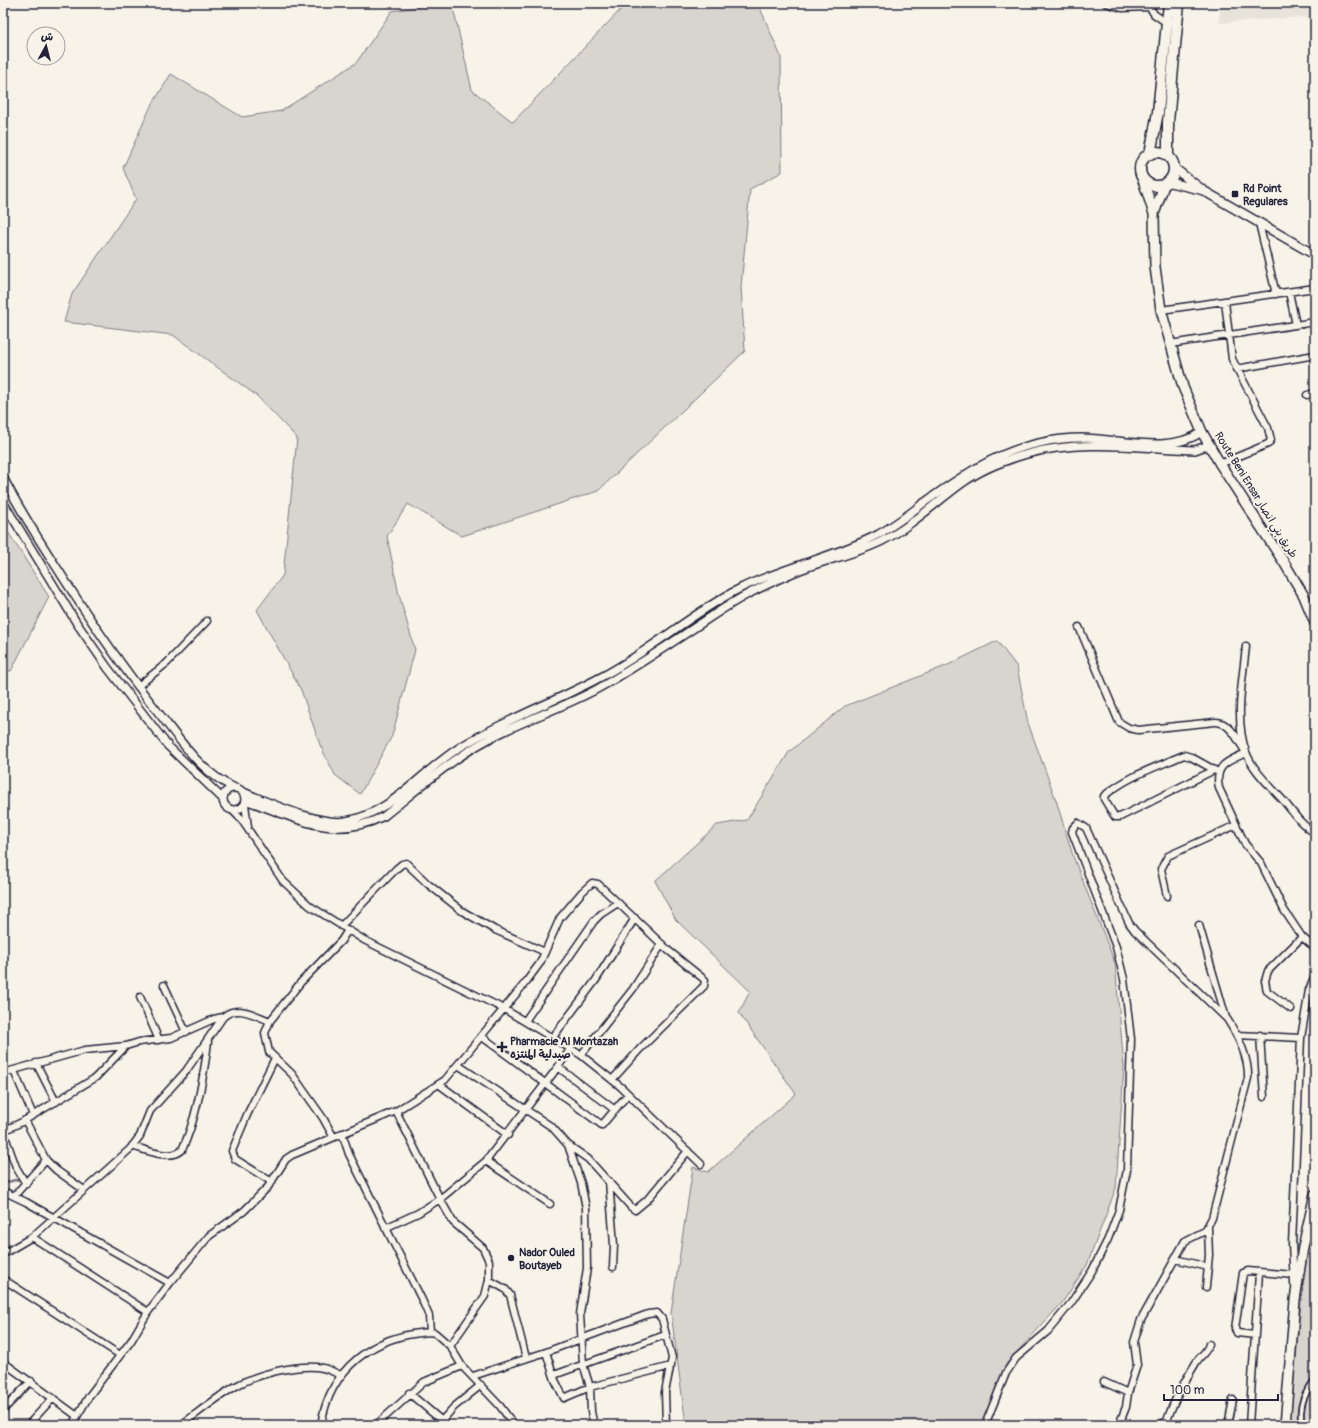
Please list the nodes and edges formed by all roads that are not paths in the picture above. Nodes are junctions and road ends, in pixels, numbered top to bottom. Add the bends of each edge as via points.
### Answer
1 (1106, 3) edge
2 (1169, 3) edge
3 (1179, 3) edge
4 (1148, 5) edge
5 (1168, 23) junction
6 (1150, 154) junction
7 (1168, 156) junction
8 (1174, 168) junction
9 (1142, 177) junction
10 (1166, 183) junction
11 (1204, 190) junction
12 (1154, 214) junction
13 (1259, 223) junction
14 (1315, 255) edge
15 (1315, 288) edge
16 (1289, 292) junction
17 (1276, 294) junction
18 (1225, 302) junction
19 (1161, 310) junction
20 (1315, 322) edge
21 (1296, 325) junction
22 (1229, 336) junction
23 (1170, 344) junction
24 (1315, 355) edge
25 (1236, 369) junction
26 (1315, 393) edge
27 (1307, 395) dead end
28 (1202, 432) junction
29 (1209, 445) junction
30 (1181, 446) junction
31 (1220, 464) junction
32 (3, 477) edge
33 (3, 502) edge
34 (66, 582) junction
35 (56, 588) junction
36 (207, 621) dead end
37 (1315, 622) edge
38 (1079, 627) dead end
39 (1246, 646) dead end
40 (138, 686) junction
41 (1246, 753) junction
42 (1216, 771) junction
43 (235, 788) junction
44 (243, 792) junction
45 (223, 799) junction
46 (245, 802) junction
47 (232, 810) junction
48 (1236, 825) junction
49 (248, 829) junction
50 (1315, 833) edge
51 (1167, 896) dead end
52 (618, 903) junction
53 (636, 918) junction
54 (1199, 925) dead end
55 (341, 926) junction
56 (348, 930) junction
57 (1302, 937) junction
58 (662, 944) junction
59 (1315, 948) edge
60 (545, 952) junction
61 (1315, 975) edge
62 (164, 985) dead end
63 (140, 997) dead end
64 (504, 1009) junction
65 (1291, 1009) dead end
66 (223, 1017) junction
67 (1227, 1019) junction
68 (524, 1020) junction
69 (270, 1021) junction
70 (186, 1032) junction
71 (1237, 1035) junction
72 (1260, 1035) junction
73 (481, 1036) junction
74 (553, 1037) junction
75 (1301, 1038) junction
76 (159, 1040) junction
77 (208, 1040) junction
78 (126, 1046) junction
79 (571, 1048) junction
80 (582, 1055) junction
81 (275, 1058) junction
82 (36, 1063) junction
83 (458, 1065) junction
84 (558, 1067) junction
85 (14, 1071) junction
86 (3, 1073) edge
87 (612, 1080) junction
88 (545, 1083) junction
89 (440, 1085) junction
90 (628, 1094) junction
91 (1264, 1097) dead end
92 (56, 1102) junction
93 (526, 1110) junction
94 (615, 1110) junction
95 (396, 1111) junction
96 (33, 1115) junction
97 (26, 1120) junction
98 (3, 1131) edge
99 (342, 1133) junction
100 (508, 1135) junction
101 (333, 1136) junction
102 (568, 1145) junction
103 (132, 1146) junction
104 (688, 1151) junction
105 (46, 1160) junction
106 (486, 1161) junction
107 (700, 1164) dead end
108 (609, 1180) junction
109 (272, 1182) junction
110 (26, 1184) junction
111 (84, 1190) junction
112 (3, 1191) edge
113 (1315, 1194) edge
114 (14, 1196) junction
115 (440, 1199) junction
116 (550, 1204) dead end
117 (54, 1218) junction
118 (385, 1228) junction
119 (1208, 1228) junction
120 (32, 1237) junction
121 (3, 1254) edge
122 (1175, 1259) junction
123 (613, 1267) dead end
124 (1208, 1267) junction
125 (1259, 1273) junction
126 (1294, 1275) junction
127 (3, 1279) edge
128 (489, 1280) junction
129 (170, 1283) junction
130 (1206, 1287) dead end
131 (1295, 1300) junction
132 (148, 1312) junction
133 (430, 1332) junction
134 (665, 1335) junction
135 (1255, 1335) junction
136 (582, 1338) junction
137 (1209, 1344) dead end
138 (450, 1346) junction
139 (546, 1352) junction
140 (120, 1355) junction
141 (526, 1358) junction
142 (3, 1362) edge
143 (583, 1364) junction
144 (462, 1366) junction
145 (670, 1366) junction
146 (340, 1375) junction
147 (554, 1375) junction
148 (473, 1376) junction
149 (1315, 1380) edge
150 (30, 1381) junction
151 (1104, 1382) dead end
152 (481, 1384) junction
153 (590, 1387) junction
154 (409, 1393) junction
155 (1128, 1393) junction
156 (53, 1398) junction
157 (1233, 1400) dead end
158 (3, 1410) edge
159 (77, 1416) junction
160 (440, 1423) edge
161 (1168, 1423) edge
162 (28, 1425) edge
163 (72, 1425) edge
164 (181, 1425) edge
165 (321, 1425) edge
166 (376, 1425) edge
167 (514, 1425) edge
168 (594, 1425) edge
169 (666, 1425) edge
170 (986, 1425) edge
171 (1119, 1425) edge
172 (1159, 1425) edge
173 (1228, 1425) edge
174 (1249, 1425) edge
175 (1285, 1425) edge
176 (1302, 1425) edge

1 - 4 street via 1122,8
2 - 5 highway
3 - 7 highway via 1168,122
4 - 5 street via 1154,14
5 - 6 highway via 1158,112
6 - 7 highway via 1162,153
6 - 9 highway via 1140,166
7 - 8 highway
8 - 10 highway via 1174,173
8 - 11 main road
9 - 10 highway via 1151,185
9 - 12 main road, Route Beni Ensar طريق بني انصار
10 - 11 main road
10 - 12 main road, Route Beni Ensar طريق بني انصار
11 - 13 main road
12 - 19 main road, Route Beni Ensar طريق بني انصار via 1155,267
13 - 14 main road
13 - 17 street
15 - 16 street
16 - 17 street
16 - 21 street
17 - 18 street
18 - 19 street
18 - 22 street
19 - 23 main road, Route Beni Ensar طريق بني انصار
20 - 21 street
21 - 22 street
22 - 23 street
22 - 25 street via 1232,360
23 - 28 main road, Route Beni Ensar طريق بني انصار via 1182,387
24 - 25 street
25 - 31 street via 1272,434 1271,440 1268,444
26 - 27 street
28 - 29 main road, Route Beni Ensar طريق بني انصار
28 - 30 street
29 - 30 street via 1195,450
29 - 31 main road, Route Beni Ensar طريق بني انصار
30 - 44 street via 1081,438 1040,442 997,457 949,485 878,535 778,571 734,591 603,677 517,717 459,748 375,812 345,821 328,822
30 - 46 street via 1057,447 1026,454 981,472 882,541 843,557 804,568 745,596 598,688 485,741 464,754 384,816 370,822 354,827 325,826
31 - 37 main road, Route Beni Ensar طريق بني انصار via 1286,564
32 - 34 street
33 - 35 street
34 - 35 street
34 - 40 street via 114,655
35 - 45 street via 107,667 168,746
36 - 40 street via 167,662
38 - 41 street via 1119,722 1138,730 1221,722 1227,726
39 - 41 street via 1241,728
40 - 43 street via 207,770
41 - 42 street via 1225,763
41 - 50 street via 1300,822
42 - 42 street via 1184,755 1136,775 1118,785 1104,796 1104,799 1115,817 1120,817
42 - 48 street via 1219,788
43 - 44 street
43 - 45 street via 228,789
44 - 46 street
45 - 47 street via 225,806
46 - 47 street via 239,809
46 - 49 street
47 - 49 street
48 - 51 street via 1168,856 1161,869
48 - 57 street via 1245,844 1261,863 1276,896
49 - 55 street via 271,865 291,889 310,906
52 - 53 street
52 - 60 street via 598,884 590,884 560,918
52 - 68 street via 594,921
53 - 58 street
53 - 74 street via 596,980
54 - 67 street
55 - 56 street
55 - 60 street via 396,869 405,863 462,911 495,930
56 - 64 street
56 - 69 street
57 - 59 street
57 - 65 street via 1268,971 1265,981 1267,991
58 - 80 street via 633,989
58 - 87 street via 703,978 705,983
60 - 64 street via 534,972
61 - 75 street via 1309,990
62 - 70 street
63 - 76 street
64 - 68 street
64 - 73 street
66 - 69 street via 229,1011 235,1010
66 - 70 street
66 - 77 street
67 - 71 street
67 - 170 street via 1135,932 1086,828 1078,823 1075,825 1072,832 1116,947 1124,979 1131,1039 1126,1180 1119,1210 1092,1271 1048,1331 1016,1358 1006,1373
68 - 74 street
69 - 81 street via 265,1038 269,1052
70 - 76 street
71 - 72 street
71 - 119 street via 1247,1061 1248,1078
72 - 75 street
72 - 91 street
73 - 83 street
73 - 88 street
74 - 79 street
75 - 126 street via 1292,1244
76 - 78 street
77 - 103 street via 186,1071 150,1112 140,1136
77 - 103 street via 205,1069 182,1150 172,1155
78 - 82 street via 85,1050
78 - 92 street via 95,1078
79 - 80 street
79 - 84 street
80 - 87 street
81 - 101 street via 292,1074
81 - 109 street via 232,1151 235,1158
82 - 85 street
82 - 92 street
83 - 89 street
83 - 93 street
84 - 88 street
84 - 94 street
85 - 86 street
85 - 96 street
87 - 90 street
88 - 93 street
88 - 94 street via 602,1125
89 - 95 street
89 - 100 street
90 - 94 street
90 - 104 street
92 - 96 street
93 - 100 street
93 - 102 street via 557,1131
95 - 99 street
95 - 115 street
96 - 97 street
97 - 98 street
97 - 105 street
98 - 110 street via 12,1158
99 - 101 street
99 - 118 street via 349,1154
100 - 106 street
101 - 109 street via 286,1159
102 - 108 street via 588,1159
102 - 136 street via 581,1183 586,1208 587,1268 580,1314
103 - 111 street
104 - 107 street
104 - 108 street via 638,1209 631,1207
105 - 110 street
105 - 111 street
106 - 115 street
106 - 116 street
108 - 123 street via 614,1245
109 - 129 street via 244,1211 209,1236
110 - 114 street
111 - 117 street
112 - 114 street
113 - 131 main road
114 - 117 street
115 - 118 street via 418,1213
115 - 128 street via 453,1222 487,1254
117 - 120 street
117 - 129 street
118 - 133 street via 424,1305 430,1322
119 - 122 street via 1185,1241
119 - 124 street
120 - 121 street
120 - 132 street
122 - 124 street
122 - 155 street via 1141,1320 1134,1342 1137,1365
124 - 130 street
125 - 126 street
125 - 135 street
125 - 135 street via 1243,1273 1236,1329 1237,1333
126 - 131 street
127 - 140 street
128 - 138 street via 483,1300
128 - 141 street via 505,1288 510,1295
129 - 132 street
131 - 175 main road
132 - 140 street
133 - 138 street via 435,1333
133 - 146 street via 380,1343
134 - 136 street via 660,1315 654,1312
134 - 143 street
134 - 145 street via 671,1353
135 - 174 street
136 - 139 street
136 - 143 street
137 - 161 street via 1173,1402
138 - 144 street
139 - 141 street
139 - 147 street
140 - 159 street
141 - 148 street
142 - 150 street
143 - 147 street
143 - 153 street
144 - 148 street
144 - 154 street via 424,1382
145 - 153 street
145 - 169 street via 665,1392
146 - 164 street via 324,1368 308,1367 260,1376 236,1386
146 - 165 street via 327,1399
147 - 153 street via 564,1398
148 - 152 street
149 - 176 street via 1303,1398
150 - 156 street
150 - 158 street
151 - 155 street
152 - 160 street
152 - 167 street
153 - 168 street
154 - 160 street
154 - 166 street
155 - 171 street
156 - 159 street
156 - 162 street
157 - 173 street
159 - 163 street
161 - 172 street

